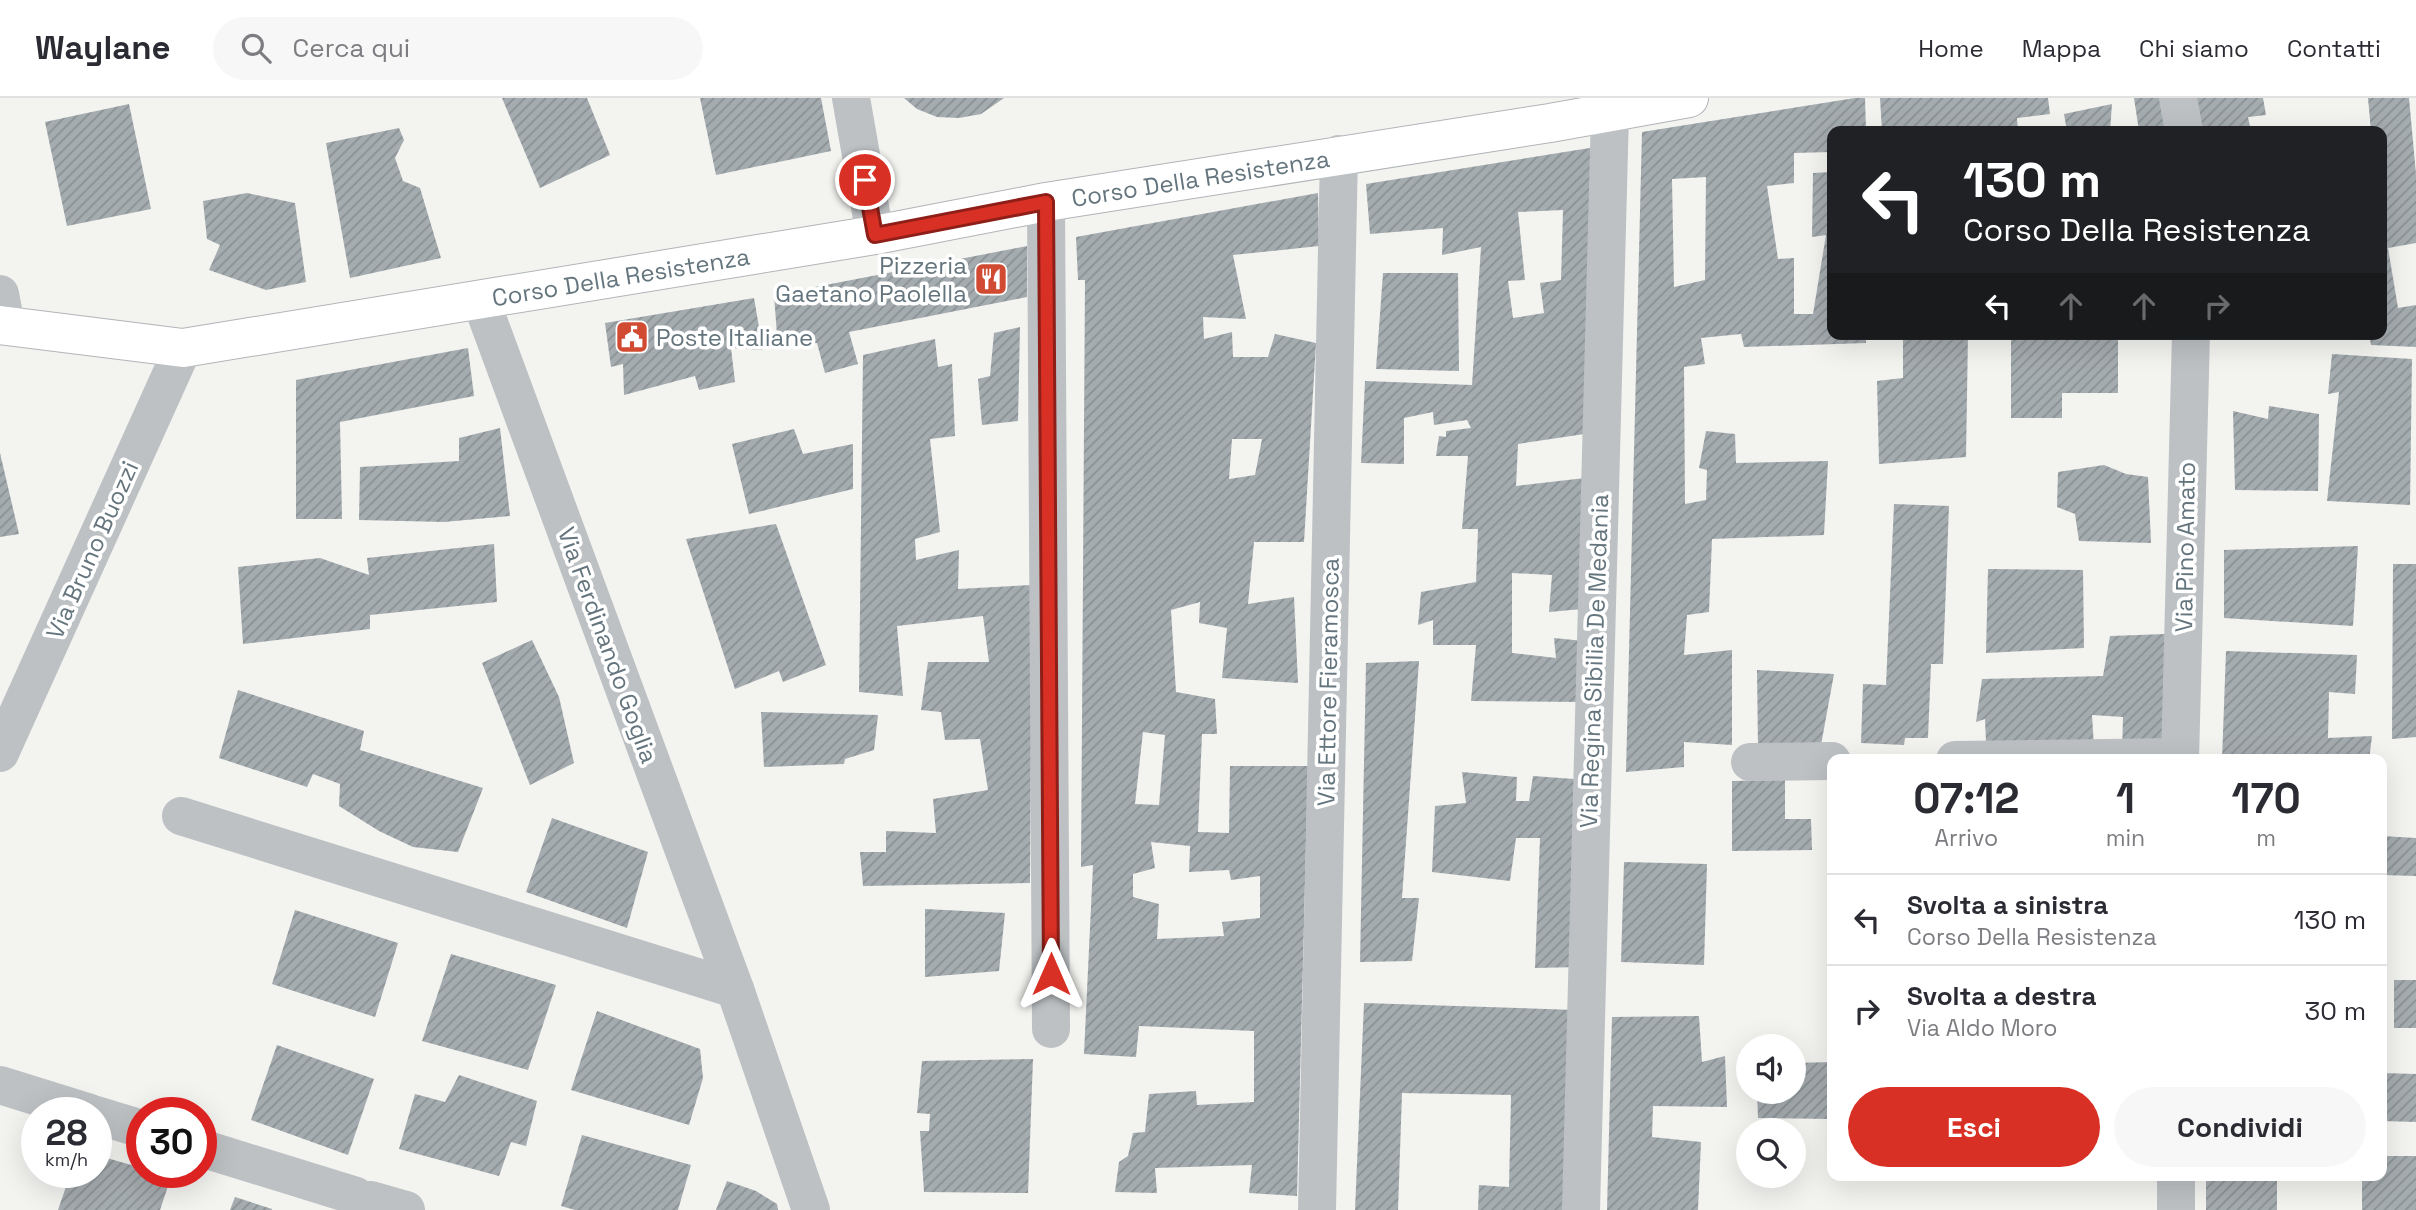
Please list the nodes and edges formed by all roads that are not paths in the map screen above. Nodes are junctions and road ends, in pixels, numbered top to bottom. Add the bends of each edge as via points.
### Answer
1 (851, 98) edge
2 (1689, 98) edge
3 (2178, 98) edge
4 (1547, 111) edge
5 (1609, 113) junction
6 (2183, 126) edge
7 (1339, 154) junction
8 (1046, 202) junction
9 (875, 235) junction
10 (481, 301) junction
11 (2, 314) edge
12 (2191, 340) edge
13 (183, 348) junction
14 (0, 753) edge
15 (2180, 754) edge
16 (1827, 761) edge
17 (1751, 762) dead end
18 (181, 816) dead end
19 (735, 989) junction
20 (1051, 1029) dead end
21 (0, 1085) edge
22 (39, 1097) edge
23 (217, 1152) edge
24 (2176, 1181) edge
25 (378, 1202) edge
26 (811, 1210) edge
27 (1317, 1210) edge
28 (1581, 1210) edge
29 (2176, 1210) edge

1 - 9 street
2 - 5 main road, Corso Della Resistenza
3 - 6 street
4 - 5 main road, Corso Della Resistenza
4 - 7 main road, Corso Della Resistenza
5 - 28 street, Via Regina Sibilia De Medania
7 - 8 main road, Corso Della Resistenza
7 - 27 street, Via Ettore Fieramosca
8 - 9 main road, Corso Della Resistenza
8 - 20 street
9 - 10 main road, Corso Della Resistenza
10 - 13 main road, Corso Della Resistenza
10 - 19 street, Via Ferdinando Goglia
11 - 13 main road, Corso Della Resistenza
12 - 15 street, Via Pino Amato
13 - 14 street, Via Bruno Buozzi
16 - 17 street
18 - 19 street
19 - 26 street, Via Ferdinando Goglia
21 - 22 street
23 - 25 street
24 - 29 street

